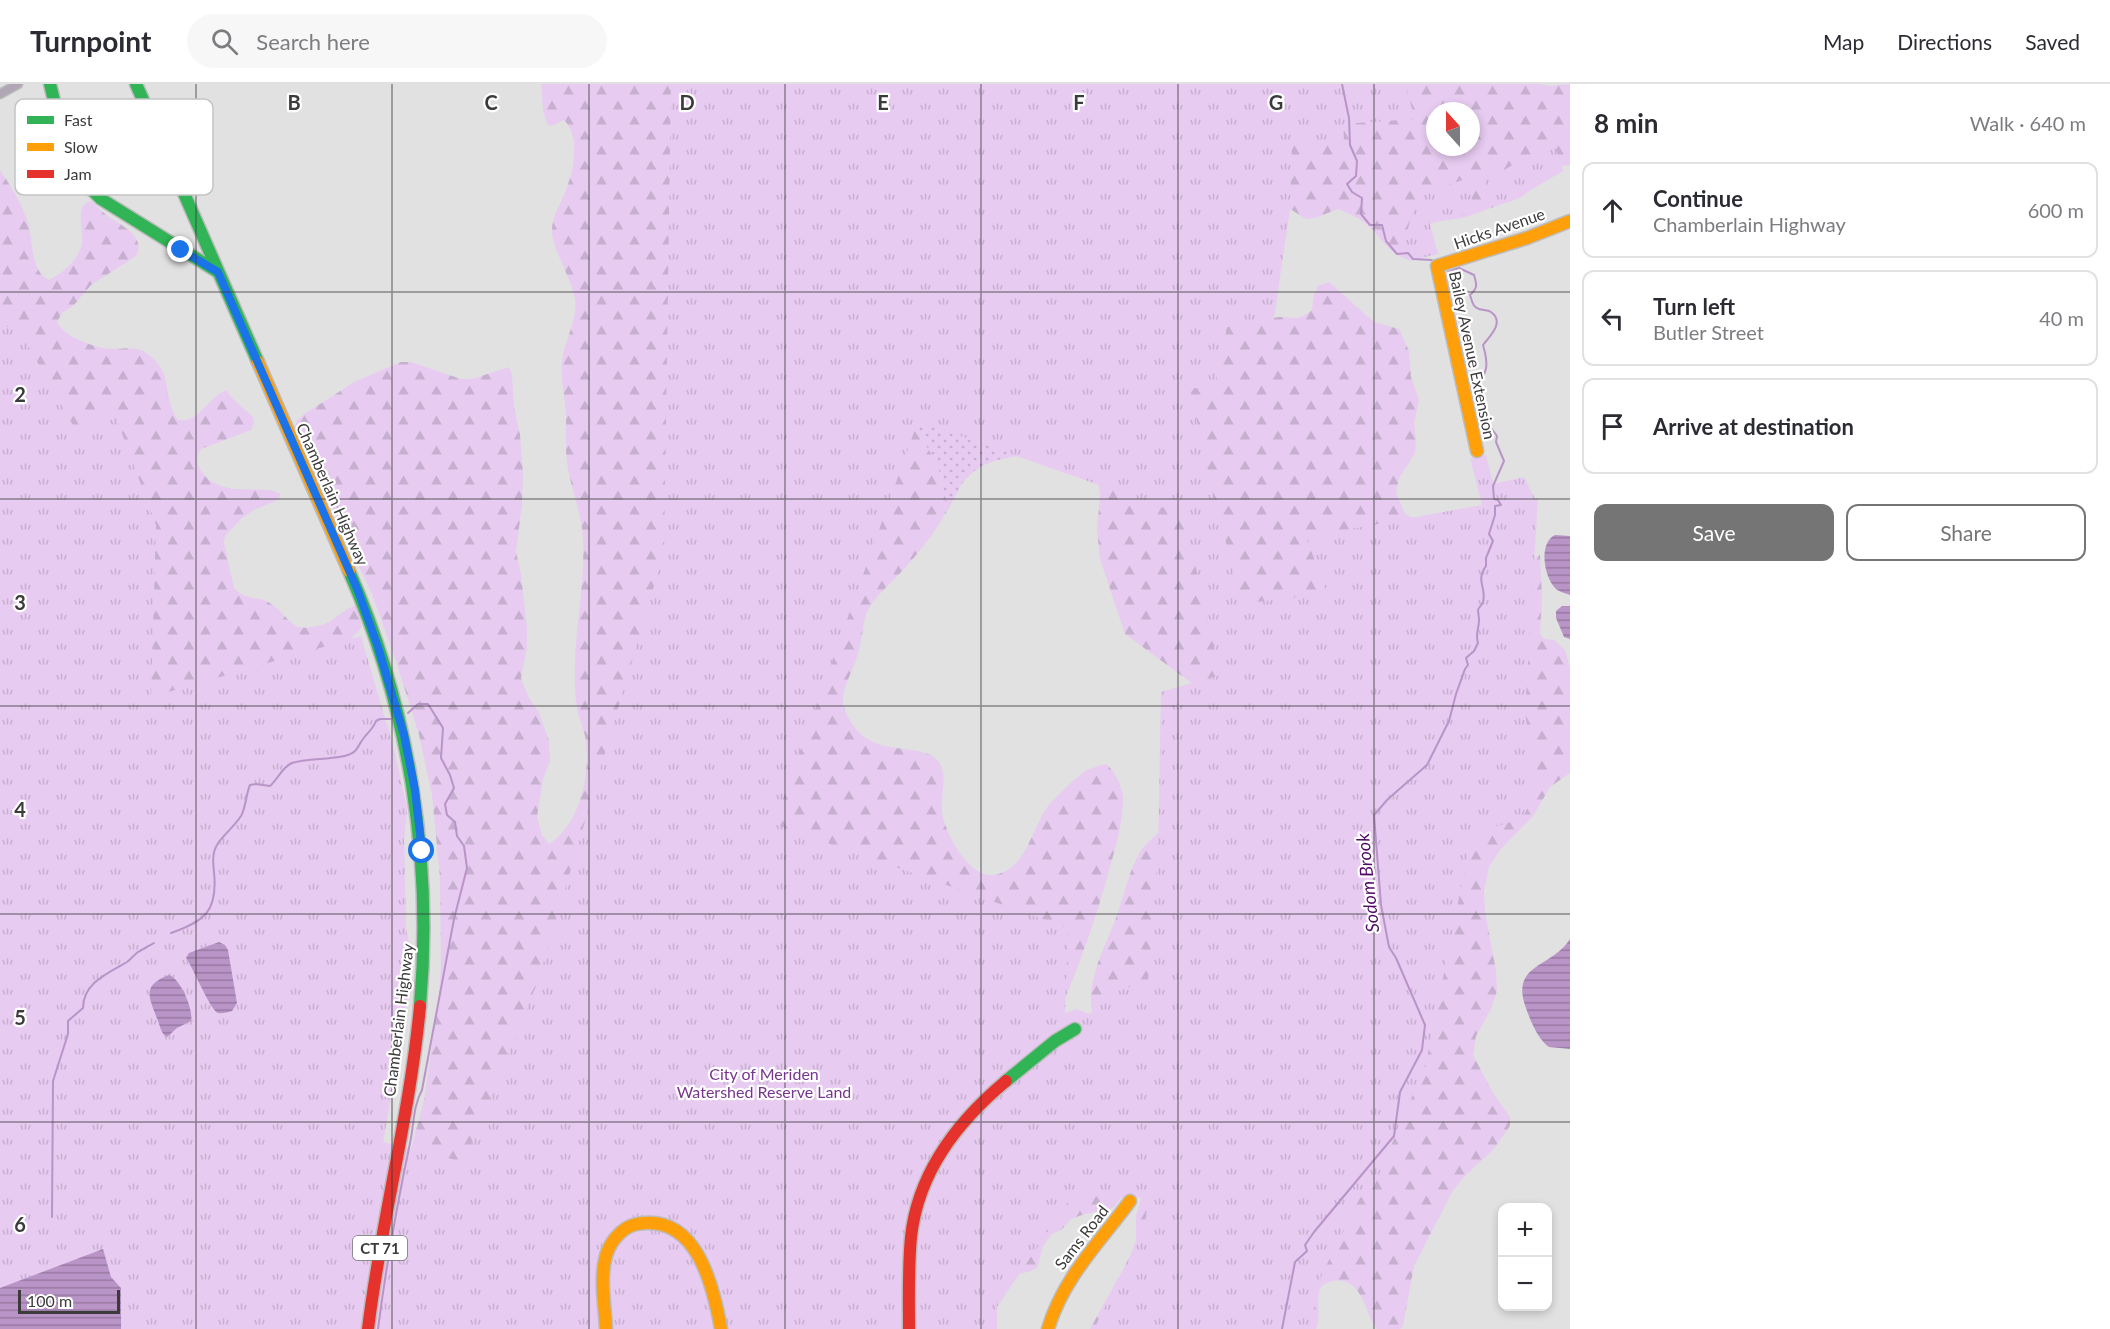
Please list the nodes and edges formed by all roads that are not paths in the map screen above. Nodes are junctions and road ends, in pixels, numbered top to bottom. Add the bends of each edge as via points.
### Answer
1 (18, 84) edge
2 (50, 84) edge
3 (136, 84) edge
4 (0, 94) edge
5 (54, 99) edge
6 (143, 99) edge
7 (97, 195) edge
8 (184, 195) edge
9 (1570, 221) edge
10 (1437, 266) joint
11 (218, 272) junction
12 (1477, 451) dead end
13 (1075, 1029) dead end
14 (1130, 1201) dead end
15 (368, 1329) edge
16 (606, 1329) edge
17 (721, 1329) edge
18 (909, 1329) edge
19 (1048, 1329) edge

1 - 4 street
2 - 5 street
3 - 6 street, Chamberlain Highway / CT 71
7 - 11 street
8 - 11 street, Chamberlain Highway / CT 71
9 - 10 street, Hicks Avenue
10 - 12 street, Bailey Avenue Extension
11 - 15 street, Chamberlain Highway / CT 71 via 365,609 396,706 415,790 425,906 421,992
13 - 18 street via 1062,1035 986,1098 955,1130 934,1161 912,1224
14 - 19 street, Sams Road via 1071,1275
16 - 17 street via 604,1270 608,1251 621,1232 651,1222 670,1226 690,1242 711,1287

